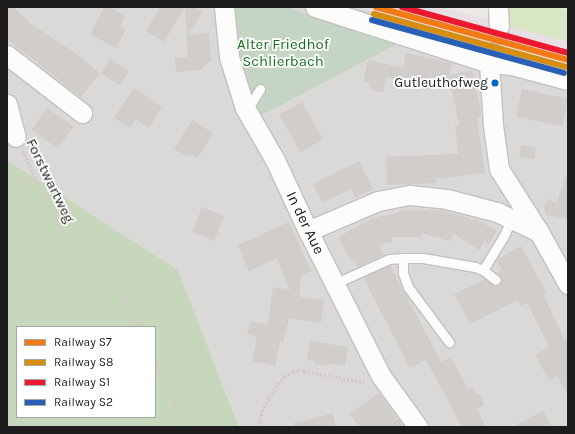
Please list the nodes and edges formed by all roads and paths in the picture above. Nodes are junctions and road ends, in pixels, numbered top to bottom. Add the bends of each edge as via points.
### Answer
1 (224, 7) edge
2 (315, 7) edge
3 (7, 55) edge
4 (499, 60) junction
5 (568, 80) edge
6 (260, 89) dead end
7 (7, 104) edge
8 (245, 108) junction
9 (82, 113) dead end
10 (16, 137) joint
11 (35, 178) junction
12 (7, 184) edge
13 (511, 218) junction
14 (308, 231) junction
15 (539, 232) junction
16 (403, 258) junction
17 (483, 270) junction
18 (496, 280) dead end
19 (336, 283) junction
20 (568, 284) edge
21 (139, 326) edge
22 (449, 342) dead end
23 (156, 363) edge
24 (381, 376) junction
25 (186, 427) edge
26 (258, 427) edge
27 (418, 427) edge

1 - 8 street, In der Aue via 229,57
2 - 4 street
3 - 9 street
4 - 5 street
4 - 15 street via 493,125 499,169
6 - 8 lane via 250,105
7 - 10 street
8 - 14 street, In der Aue via 275,160
10 - 11 path, Forstwartweg
11 - 12 path
11 - 21 path, Forstwartweg via 61,231 123,293
13 - 14 street via 447,199 410,195 378,201
13 - 15 street
13 - 17 lane via 505,234
14 - 19 street, In der Aue
15 - 20 street
16 - 17 lane via 423,258
16 - 19 lane via 389,259
16 - 22 lane via 403,273 408,288
17 - 18 lane
19 - 24 street, In der Aue
23 - 25 path
24 - 26 path via 370,382 298,370 292,372 284,376 268,397
24 - 27 street, In der Aue

